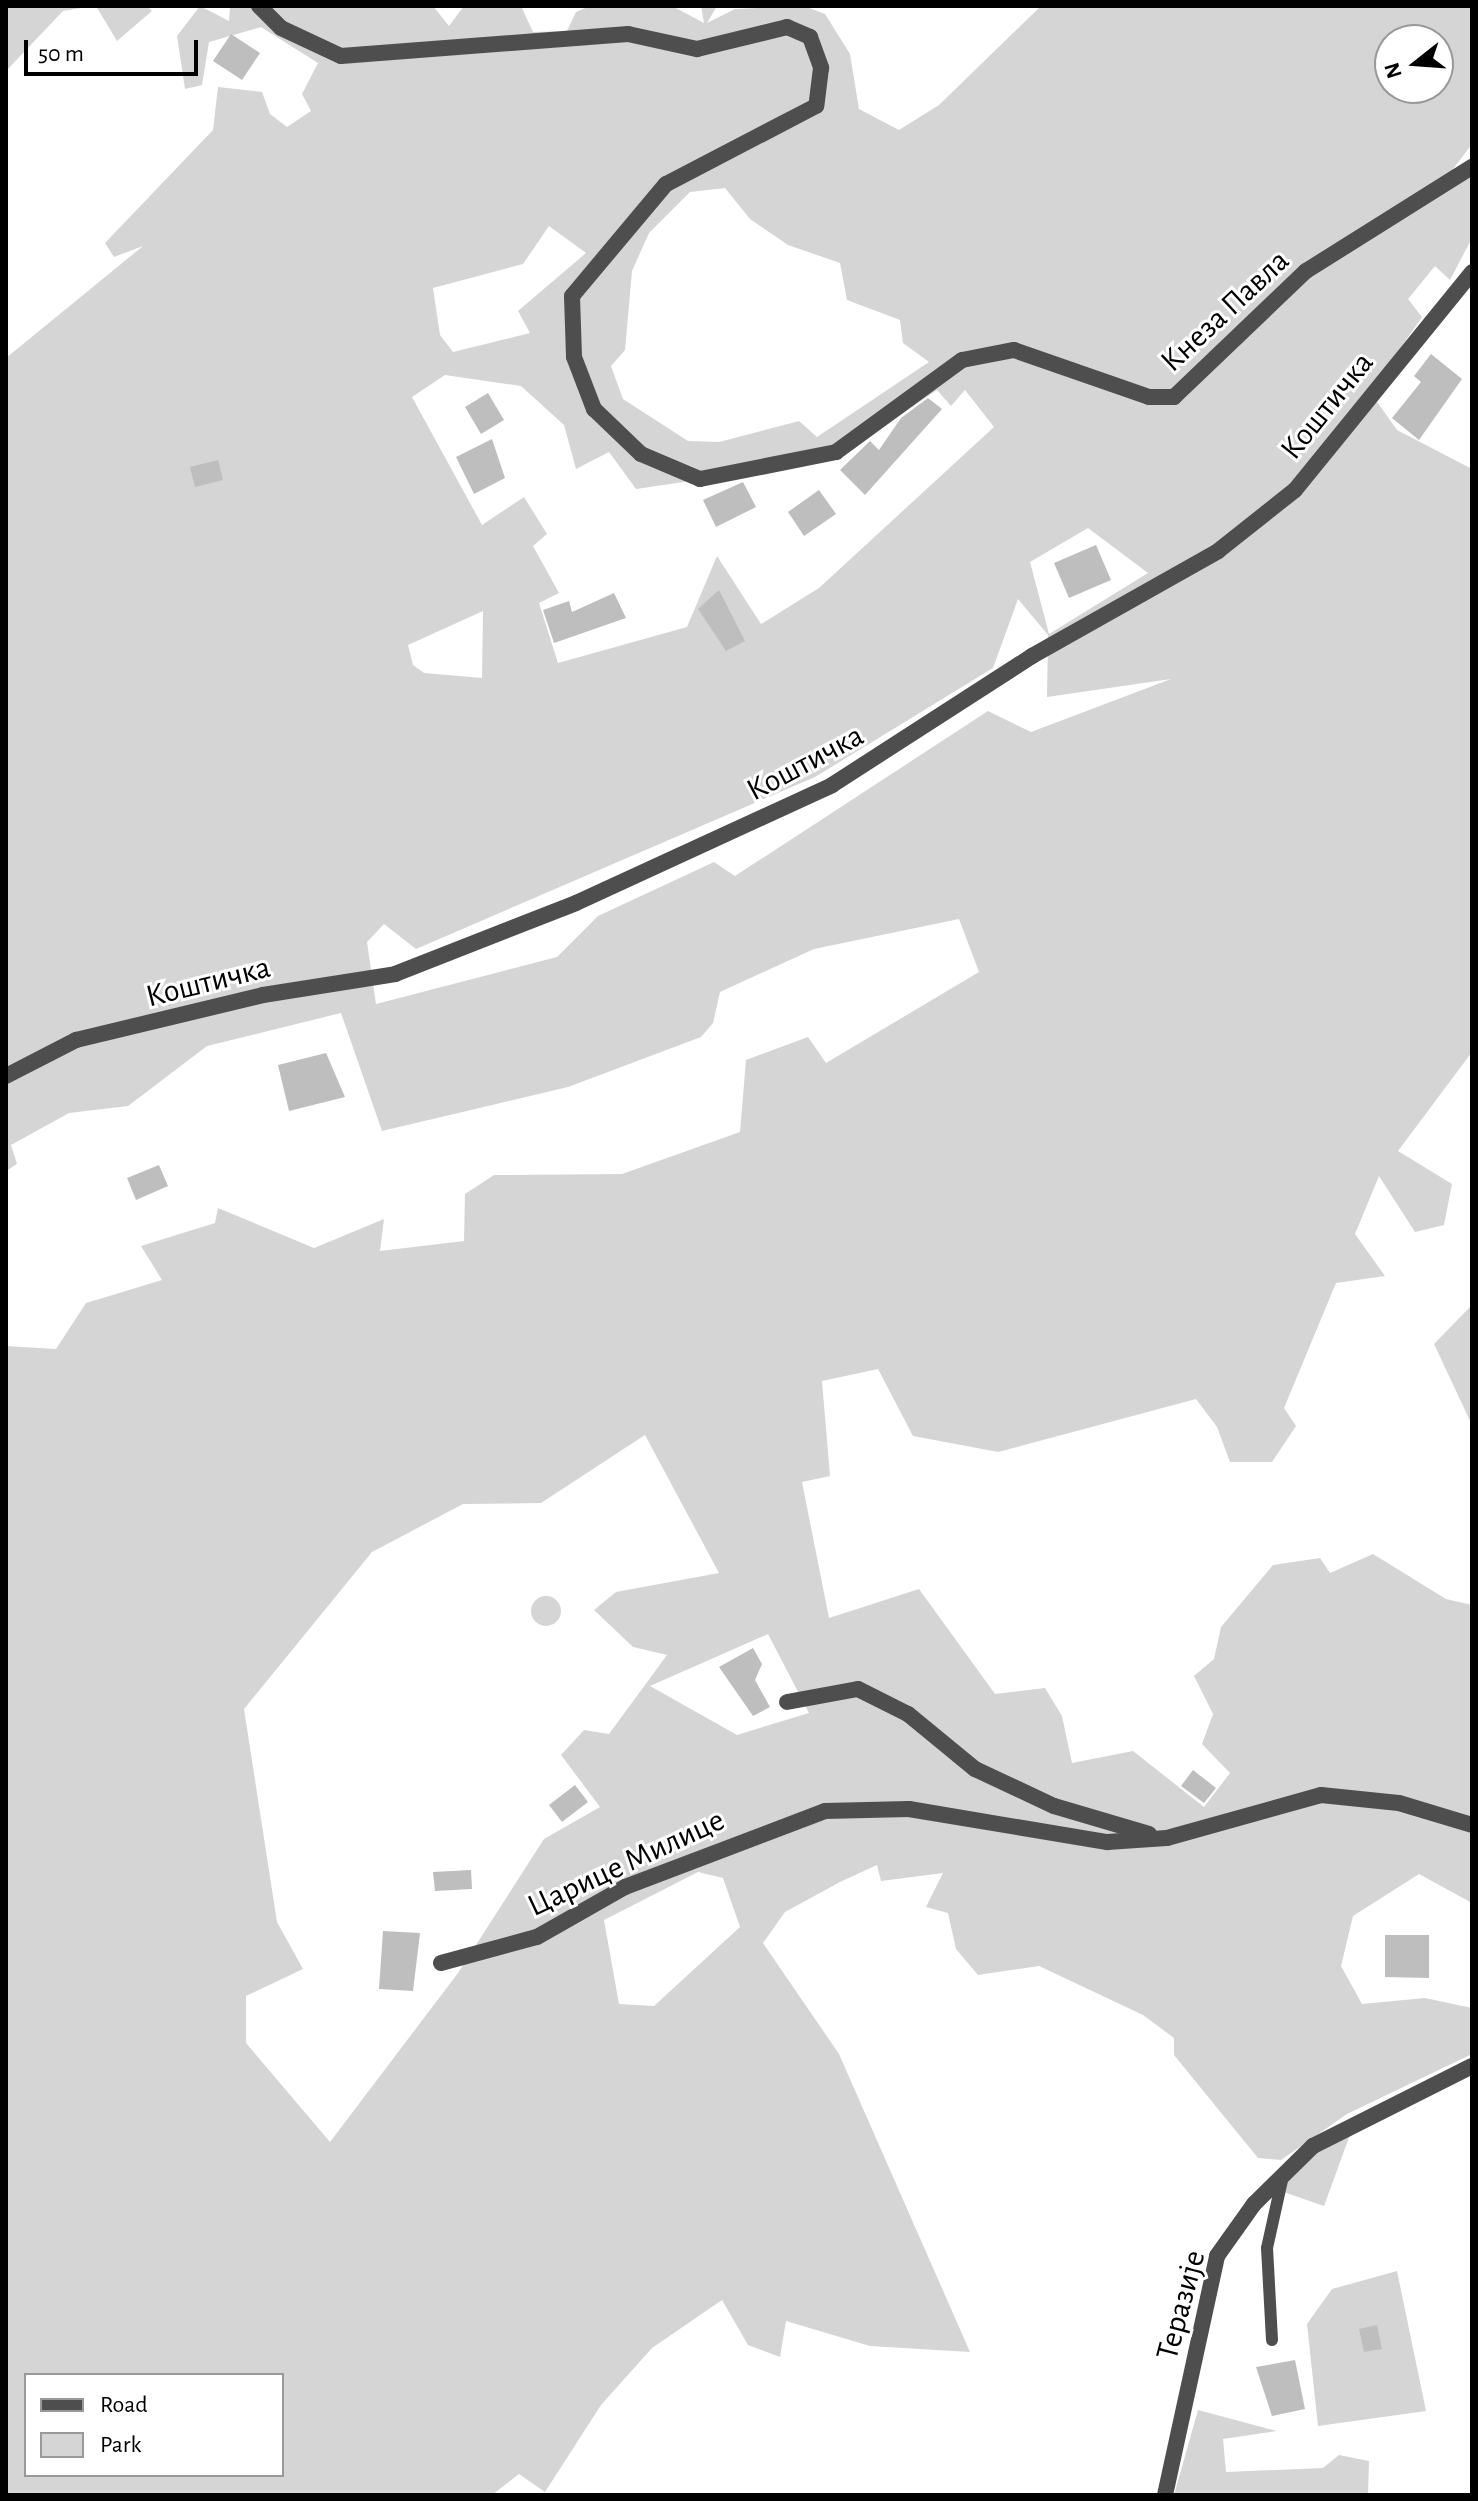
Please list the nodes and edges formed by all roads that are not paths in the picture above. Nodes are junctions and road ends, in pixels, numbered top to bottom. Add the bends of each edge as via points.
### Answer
1 (259, 6) edge
2 (1472, 167) edge
3 (1472, 272) edge
4 (6, 1076) edge
5 (787, 1702) dead end
6 (1472, 1825) edge
7 (1167, 1838) junction
8 (441, 1963) dead end
9 (1472, 2066) edge
10 (1283, 2176) junction
11 (1272, 2340) dead end
12 (1165, 2495) edge

1 - 2 street, Кнеза Павла via 281,28 341,56 628,34 697,49 787,27 810,37 821,68 816,106 666,184 572,296 574,357 594,409 641,454 700,479 836,452 962,360 1014,350 1138,393 1174,397 1306,271
3 - 4 street, Коштичка via 1295,490 1218,551 1032,656 832,785 576,903 395,974 263,995 76,1040
5 - 7 street via 858,1689 908,1714 988,1775 1054,1806
6 - 7 street, Царице Милице via 1399,1803 1321,1795
7 - 8 street, Царице Милице via 1107,1842 909,1809 825,1811 625,1887 537,1937
9 - 10 street, Теразије via 1313,2146
10 - 11 lane via 1267,2248
10 - 12 street, Теразије via 1217,2256

